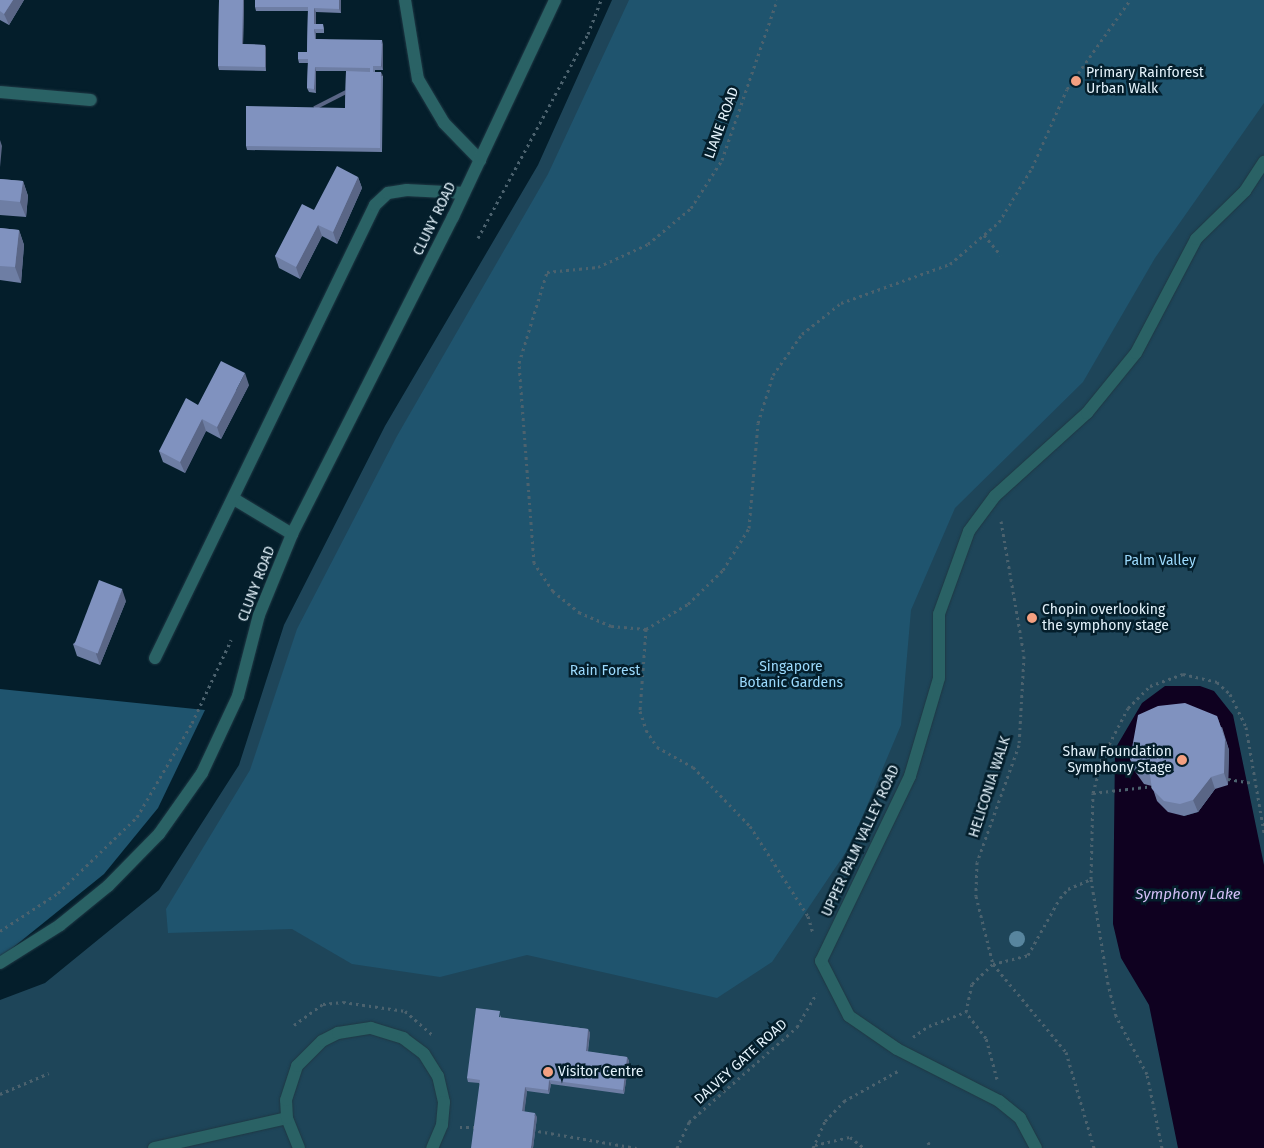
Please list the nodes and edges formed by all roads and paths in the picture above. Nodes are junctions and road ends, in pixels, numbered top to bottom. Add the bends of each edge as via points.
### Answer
1 (406, 0) edge
2 (555, 0) edge
3 (601, 0) edge
4 (777, 0) edge
5 (1130, 0) edge
6 (0, 92) edge
7 (91, 100) dead end
8 (480, 160) junction
9 (1264, 162) edge
10 (464, 193) junction
11 (984, 235) junction
12 (478, 238) dead end
13 (1002, 255) dead end
14 (995, 496) junction
15 (234, 499) junction
16 (292, 534) junction
17 (646, 629) junction
18 (233, 635) dead end
19 (155, 658) dead end
20 (1228, 779) dead end
21 (1252, 783) junction
22 (1154, 786) edge
23 (1093, 793) junction
24 (1264, 830) edge
25 (1091, 879) junction
26 (0, 931) edge
27 (821, 961) junction
28 (0, 963) edge
29 (993, 964) junction
30 (966, 1012) junction
31 (897, 1049) junction
32 (919, 1061) junction
33 (49, 1073) dead end
34 (0, 1094) edge
35 (999, 1101) junction
36 (287, 1118) junction
37 (442, 1125) junction
38 (483, 1127) edge
39 (527, 1129) edge
40 (928, 1142) dead end
41 (814, 1147) edge
42 (154, 1148) edge
43 (299, 1148) edge
44 (432, 1148) edge
45 (636, 1148) edge
46 (677, 1148) edge
47 (864, 1148) edge
48 (931, 1148) edge
49 (1036, 1148) edge
50 (1094, 1148) edge
51 (1162, 1148) edge

1 - 8 street via 418,79 444,123
2 - 8 street, CLUNY ROAD
3 - 12 path via 588,34
4 - 17 path, LIANE ROAD via 722,160 691,208 648,244 623,256 598,267 546,272 518,363 534,563 553,592 580,613 612,626
5 - 11 path via 1067,90 1032,168 999,222
6 - 7 street
8 - 10 street, CLUNY ROAD
9 - 14 street, UPPER PALM VALLEY ROAD via 1244,191 1196,239 1136,353 1087,413
10 - 15 street via 407,190 388,193 375,205
10 - 16 street, CLUNY ROAD
11 - 13 path
11 - 17 path via 950,264 841,303 802,334 773,375 758,423 749,528 723,570 688,604
14 - 27 street, UPPER PALM VALLEY ROAD via 969,531 939,614 939,678 910,776
14 - 29 path, HELICONIA WALK via 1024,656 1019,745 977,862 976,896
15 - 16 street
15 - 19 street
16 - 28 street, CLUNY ROAD via 259,615 238,696 202,774 160,834 108,886 60,925
17 - 27 path, DALVEY GATE ROAD via 640,711 646,730 657,747 693,767 750,826 808,916
18 - 26 path via 192,723 137,817 58,893
20 - 21 path
21 - 23 path via 1246,727 1235,702 1217,682 1182,674 1150,686 1128,708 1103,756
21 - 24 path
22 - 23 path
23 - 25 path
25 - 29 path via 1068,889 1060,898 1028,955
25 - 51 path via 1112,1000 1147,1074
27 - 31 street via 849,1016
27 - 46 path, DALVEY GATE ROAD via 821,986 797,1027 689,1122
29 - 30 path via 972,984
29 - 50 path, HELICONIA WALK via 1066,1052
30 - 31 path via 929,1026
30 - 35 path via 986,1038 997,1069
31 - 32 street
32 - 35 street
32 - 41 path via 844,1101 825,1121
33 - 34 path
35 - 49 street via 1020,1118
36 - 37 street via 290,1083 308,1052 338,1033 371,1028 403,1038 424,1054 438,1076 444,1102
36 - 42 street
36 - 43 street
37 - 38 path
37 - 44 street
39 - 45 path
40 - 48 path
41 - 47 path via 850,1137

